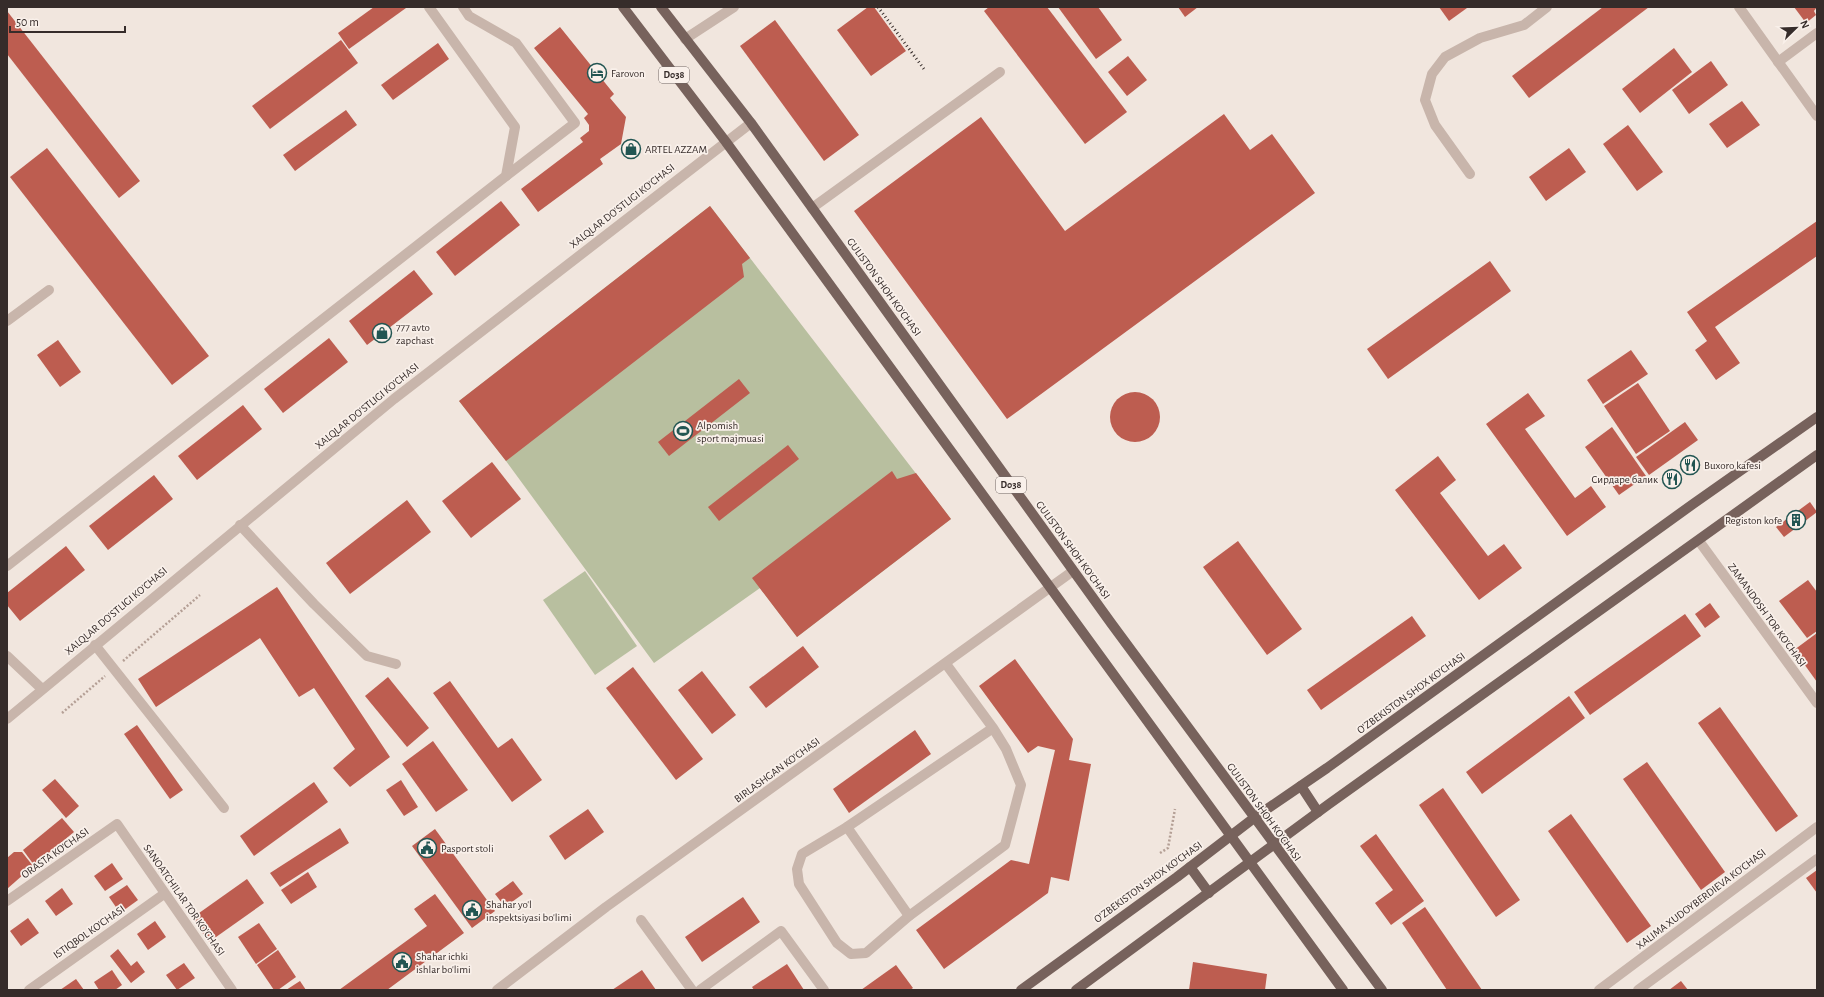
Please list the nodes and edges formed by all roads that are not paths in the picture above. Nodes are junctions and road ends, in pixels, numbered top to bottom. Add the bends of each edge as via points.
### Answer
1 (429, 7) edge
2 (463, 7) edge
3 (623, 7) edge
4 (661, 7) edge
5 (734, 7) edge
6 (1547, 7) edge
7 (1739, 7) edge
8 (1817, 33) edge
9 (685, 39) junction
10 (1778, 62) junction
11 (1000, 72) dead end
12 (1817, 116) edge
13 (751, 123) junction
14 (726, 142) junction
15 (1470, 174) dead end
16 (506, 176) junction
17 (812, 208) junction
18 (49, 290) dead end
19 (7, 321) edge
20 (1817, 417) edge
21 (1817, 455) edge
22 (240, 524) junction
23 (1699, 541) junction
24 (7, 566) edge
25 (1073, 571) junction
26 (1050, 589) junction
27 (95, 645) junction
28 (7, 656) edge
29 (396, 664) dead end
30 (946, 664) junction
31 (42, 689) junction
32 (1817, 703) edge
33 (7, 719) edge
34 (993, 728) junction
35 (1301, 786) junction
36 (224, 808) dead end
37 (1318, 812) junction
38 (1254, 818) junction
39 (117, 824) joint
40 (847, 827) junction
41 (1817, 827) edge
42 (1231, 836) junction
43 (1274, 845) junction
44 (1817, 859) edge
45 (1250, 863) junction
46 (1190, 867) junction
47 (1209, 893) junction
48 (164, 894) junction
49 (7, 901) edge
50 (909, 916) junction
51 (641, 920) dead end
52 (29, 990) edge
53 (232, 990) edge
54 (497, 990) edge
55 (692, 990) edge
56 (700, 990) edge
57 (824, 990) edge
58 (1021, 990) edge
59 (1076, 990) edge
60 (1343, 990) edge
61 (1382, 990) edge
62 (1599, 990) edge
63 (1638, 990) edge

1 - 16 street via 515,127
2 - 16 street via 469,16 516,44 575,123
3 - 14 main road, D038
4 - 9 main road, GULISTON SHOH KO'CHASI / D038
5 - 9 street
6 - 15 street via 1524,25 1480,38 1445,57 1432,74 1425,100 1435,125
7 - 10 street
8 - 10 street
9 - 13 main road, GULISTON SHOH KO'CHASI / D038
10 - 12 street
11 - 17 street
13 - 14 street, XALQLAR DO'STLIGI KO'CHASI
13 - 17 main road, GULISTON SHOH KO'CHASI / D038
14 - 22 street, XALQLAR DO'STLIGI KO'CHASI via 394,399
14 - 26 main road, D038
16 - 24 street
17 - 25 main road, GULISTON SHOH KO'CHASI / D038
18 - 19 street
20 - 35 main road, O'ZBEKISTON SHOX KO'CHASI
21 - 23 main road
22 - 27 street, XALQLAR DO'STLIGI KO'CHASI
22 - 29 street via 314,604 368,656
23 - 32 street, ZAMANDOSH TOR KO'CHASI
23 - 37 main road
25 - 26 street, BIRLASHGAN KO'CHASI
25 - 38 main road, GULISTON SHOH KO'CHASI / D038
26 - 30 street, BIRLASHGAN KO'CHASI
26 - 42 main road, D038
27 - 31 street, XALQLAR DO'STLIGI KO'CHASI
27 - 36 street
28 - 31 street
30 - 34 street
30 - 54 street, BIRLASHGAN KO'CHASI via 606,907
31 - 33 street, XALQLAR DO'STLIGI KO'CHASI
34 - 40 street
34 - 50 street via 1006,749 1020,785 1005,845
35 - 37 main road
35 - 38 main road, O'ZBEKISTON SHOX KO'CHASI
37 - 43 main road
38 - 42 main road, O'ZBEKISTON SHOX KO'CHASI
38 - 43 main road, GULISTON SHOH KO'CHASI / D038
39 - 48 street, SANOATCHILAR TOR KO'CHASI
39 - 49 street, ORASTA KO'CHASI
40 - 50 street
40 - 50 street via 802,854 798,868 799,884 837,943 851,954 866,953
41 - 62 street, XALIMA XUDOYBERDIEVA KO'CHASI
42 - 45 main road, D038
42 - 46 main road, O'ZBEKISTON SHOX KO'CHASI
43 - 45 main road
43 - 61 main road, GULISTON SHOH KO'CHASI
44 - 63 street
45 - 47 main road
45 - 60 main road
46 - 47 main road
46 - 58 main road, O'ZBEKISTON SHOX KO'CHASI
47 - 59 main road
48 - 52 street, ISTIQBOL KO'CHASI
48 - 53 street, SANOATCHILAR TOR KO'CHASI
51 - 55 street
56 - 57 street via 782,931

